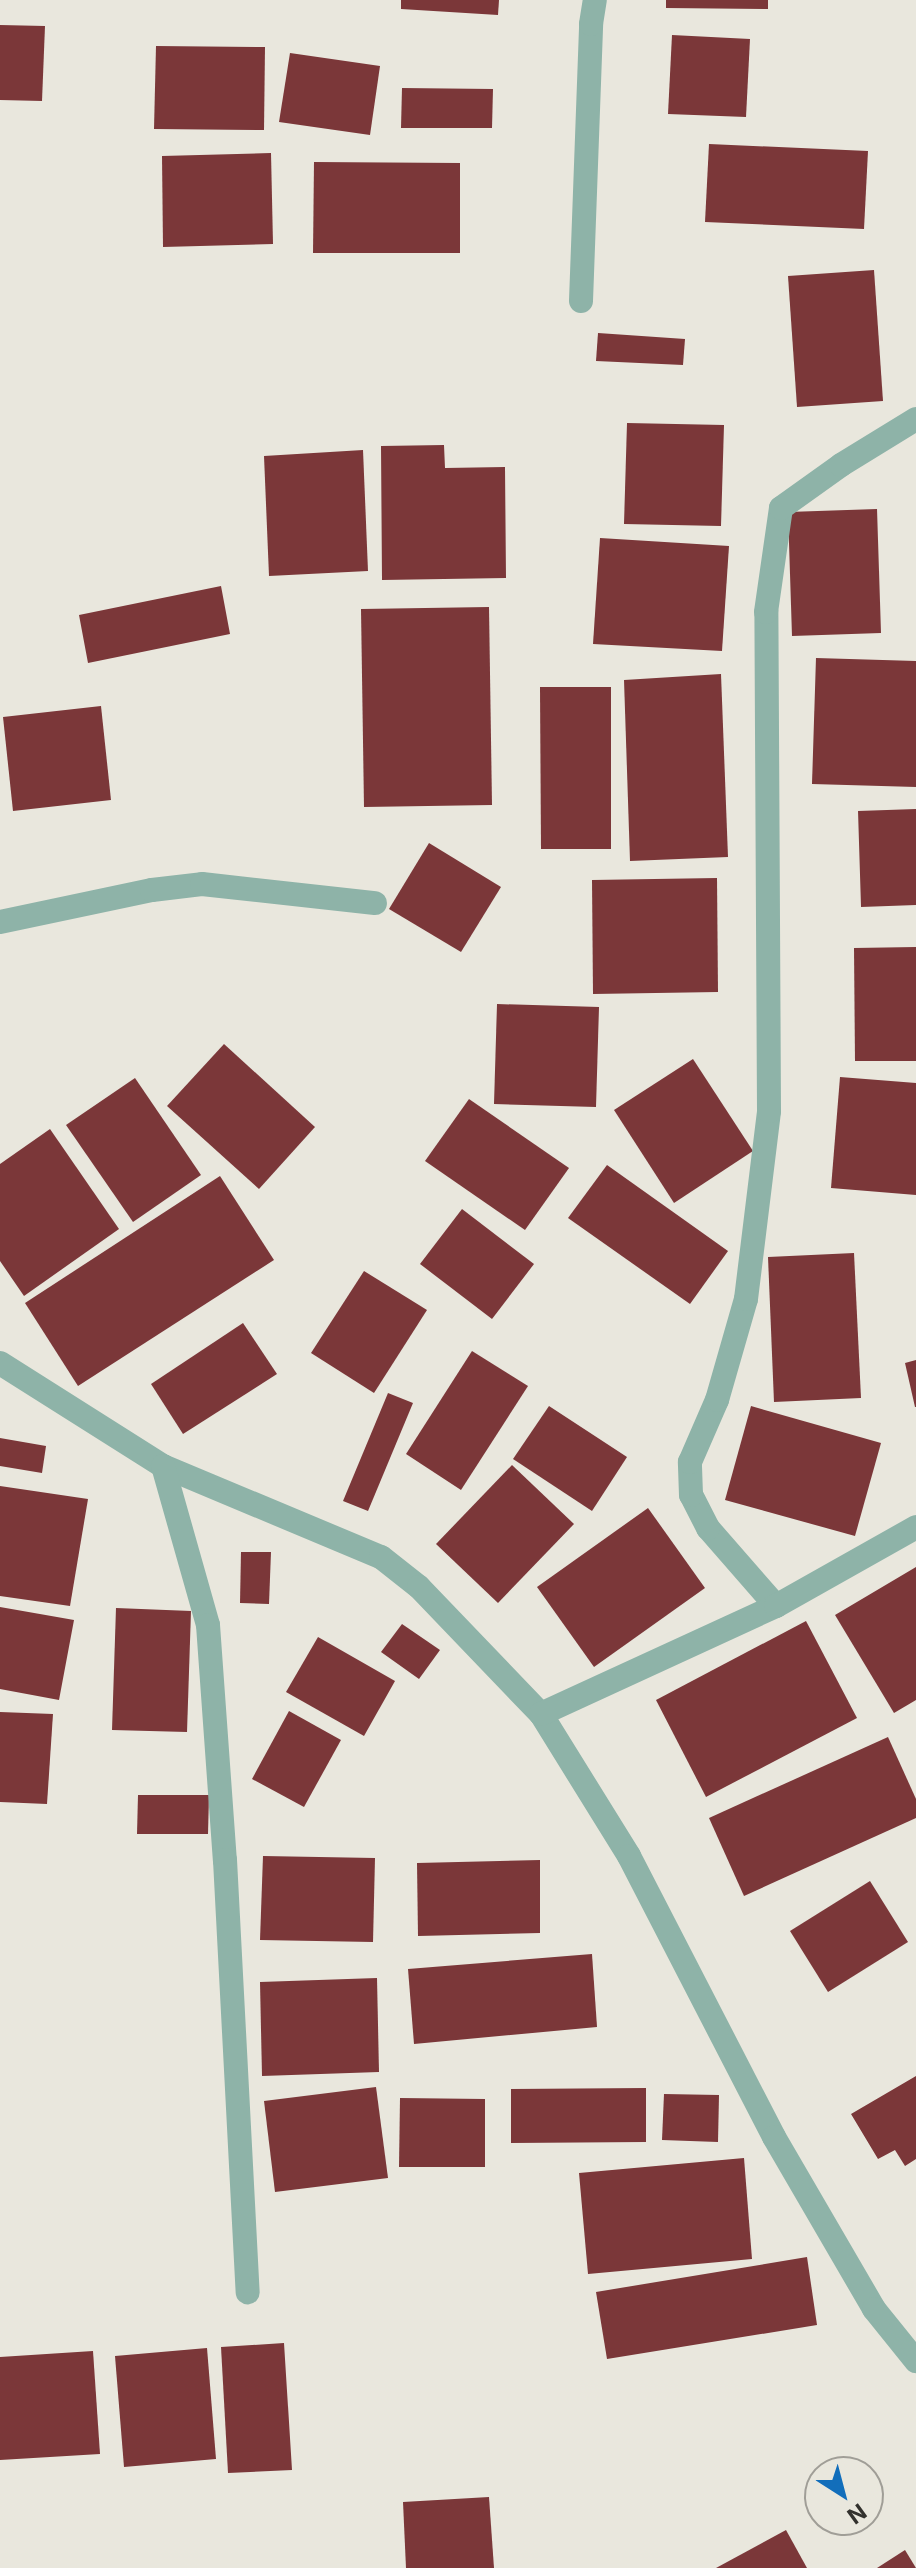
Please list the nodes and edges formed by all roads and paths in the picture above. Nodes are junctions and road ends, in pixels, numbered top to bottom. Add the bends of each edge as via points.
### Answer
1 (595, 0) edge
2 (581, 301) dead end
3 (916, 419) edge
4 (375, 903) dead end
5 (0, 922) edge
6 (0, 1363) edge
7 (163, 1466) junction
8 (916, 1527) edge
9 (776, 1606) junction
10 (541, 1714) junction
11 (248, 2292) dead end
12 (916, 2361) edge

1 - 2 street
3 - 9 street via 781,508 766,612 769,1111 746,1299 717,1400 690,1462 691,1495 708,1528
4 - 5 street via 202,884
6 - 7 street
7 - 10 street via 381,1557 419,1587
7 - 11 street via 208,1625
8 - 9 street
9 - 10 street
10 - 12 street via 629,1856 790,2164 874,2309

